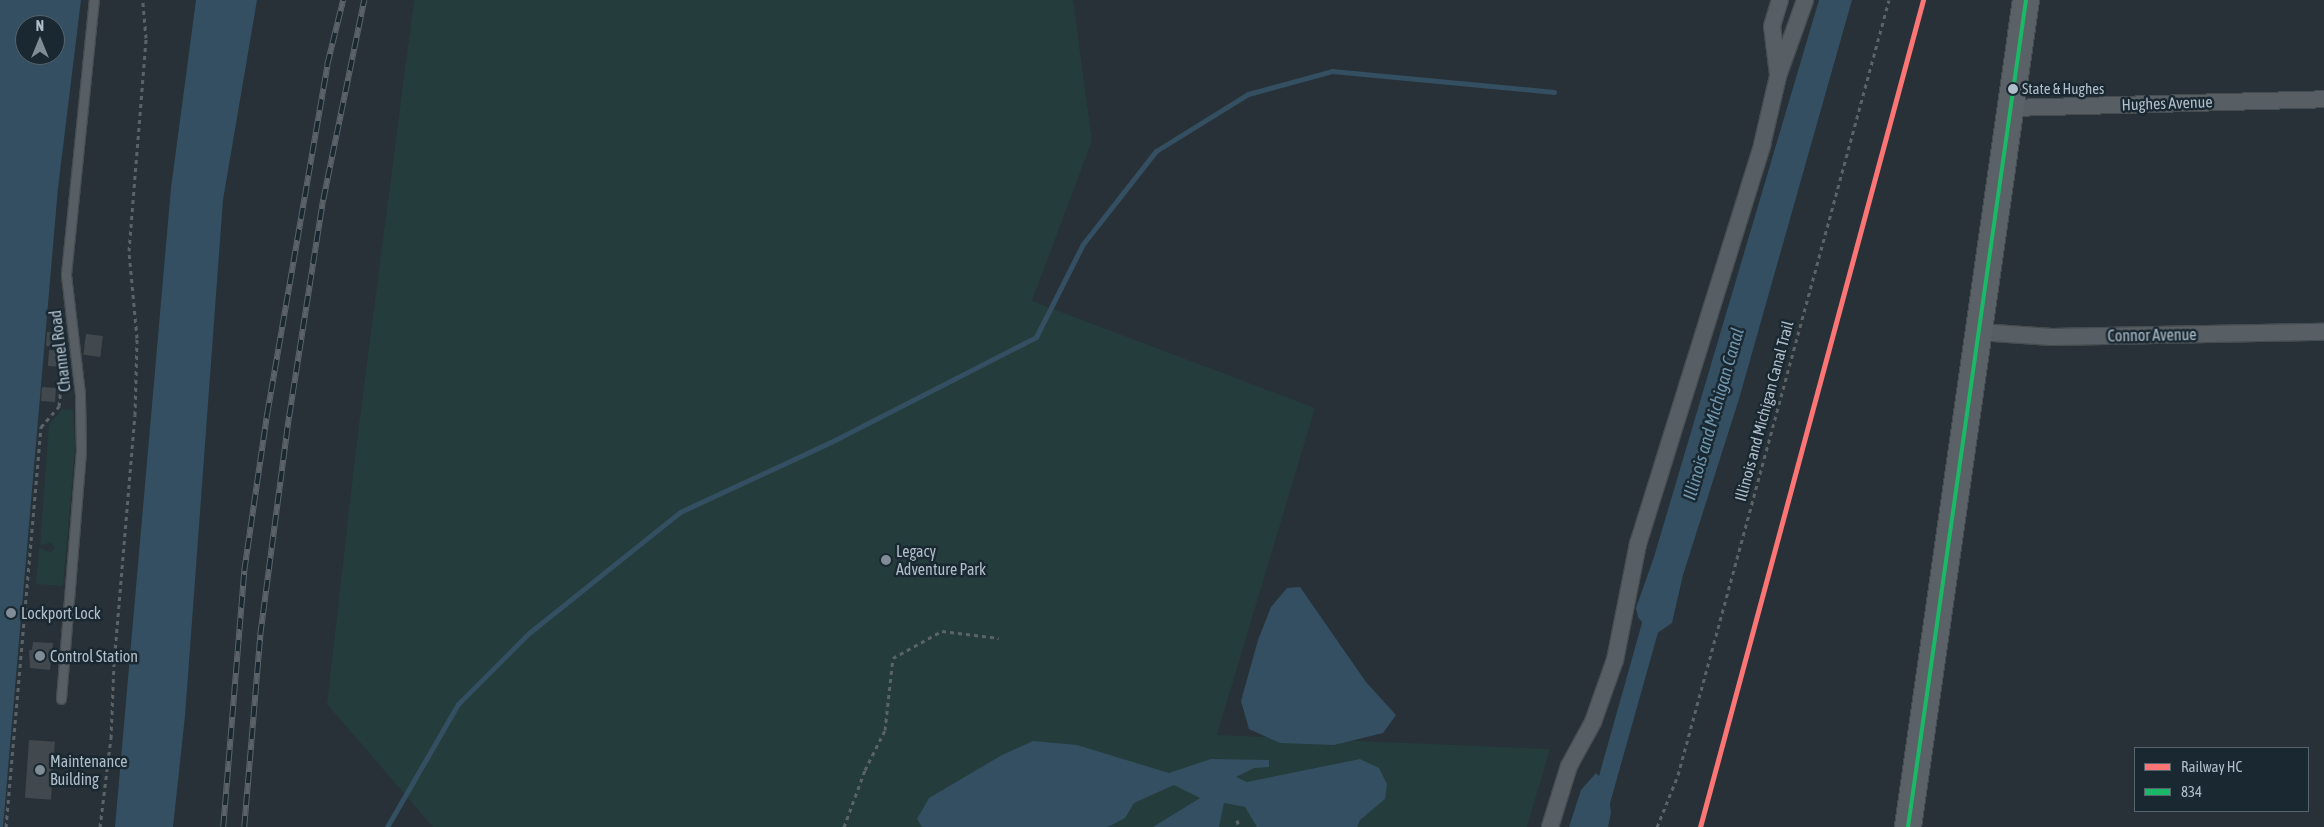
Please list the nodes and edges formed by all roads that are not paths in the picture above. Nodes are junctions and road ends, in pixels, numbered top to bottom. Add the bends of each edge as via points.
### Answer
1 (94, 0) edge
2 (1780, 0) edge
3 (1805, 0) edge
4 (2026, 0) edge
5 (1778, 76) junction
6 (2324, 99) edge
7 (2011, 108) junction
8 (1979, 332) junction
9 (2324, 332) edge
10 (61, 698) dead end
11 (1550, 827) edge
12 (1908, 827) edge

1 - 10 lane, Channel Road via 66,274 80,394 81,453
2 - 5 street via 1772,26
3 - 5 street
4 - 7 main road
5 - 11 street via 1762,145 1638,544 1615,660 1593,722 1569,766
6 - 7 street, Hughes Avenue
7 - 8 main road
8 - 9 street, Connor Avenue via 2052,337
8 - 12 main road

